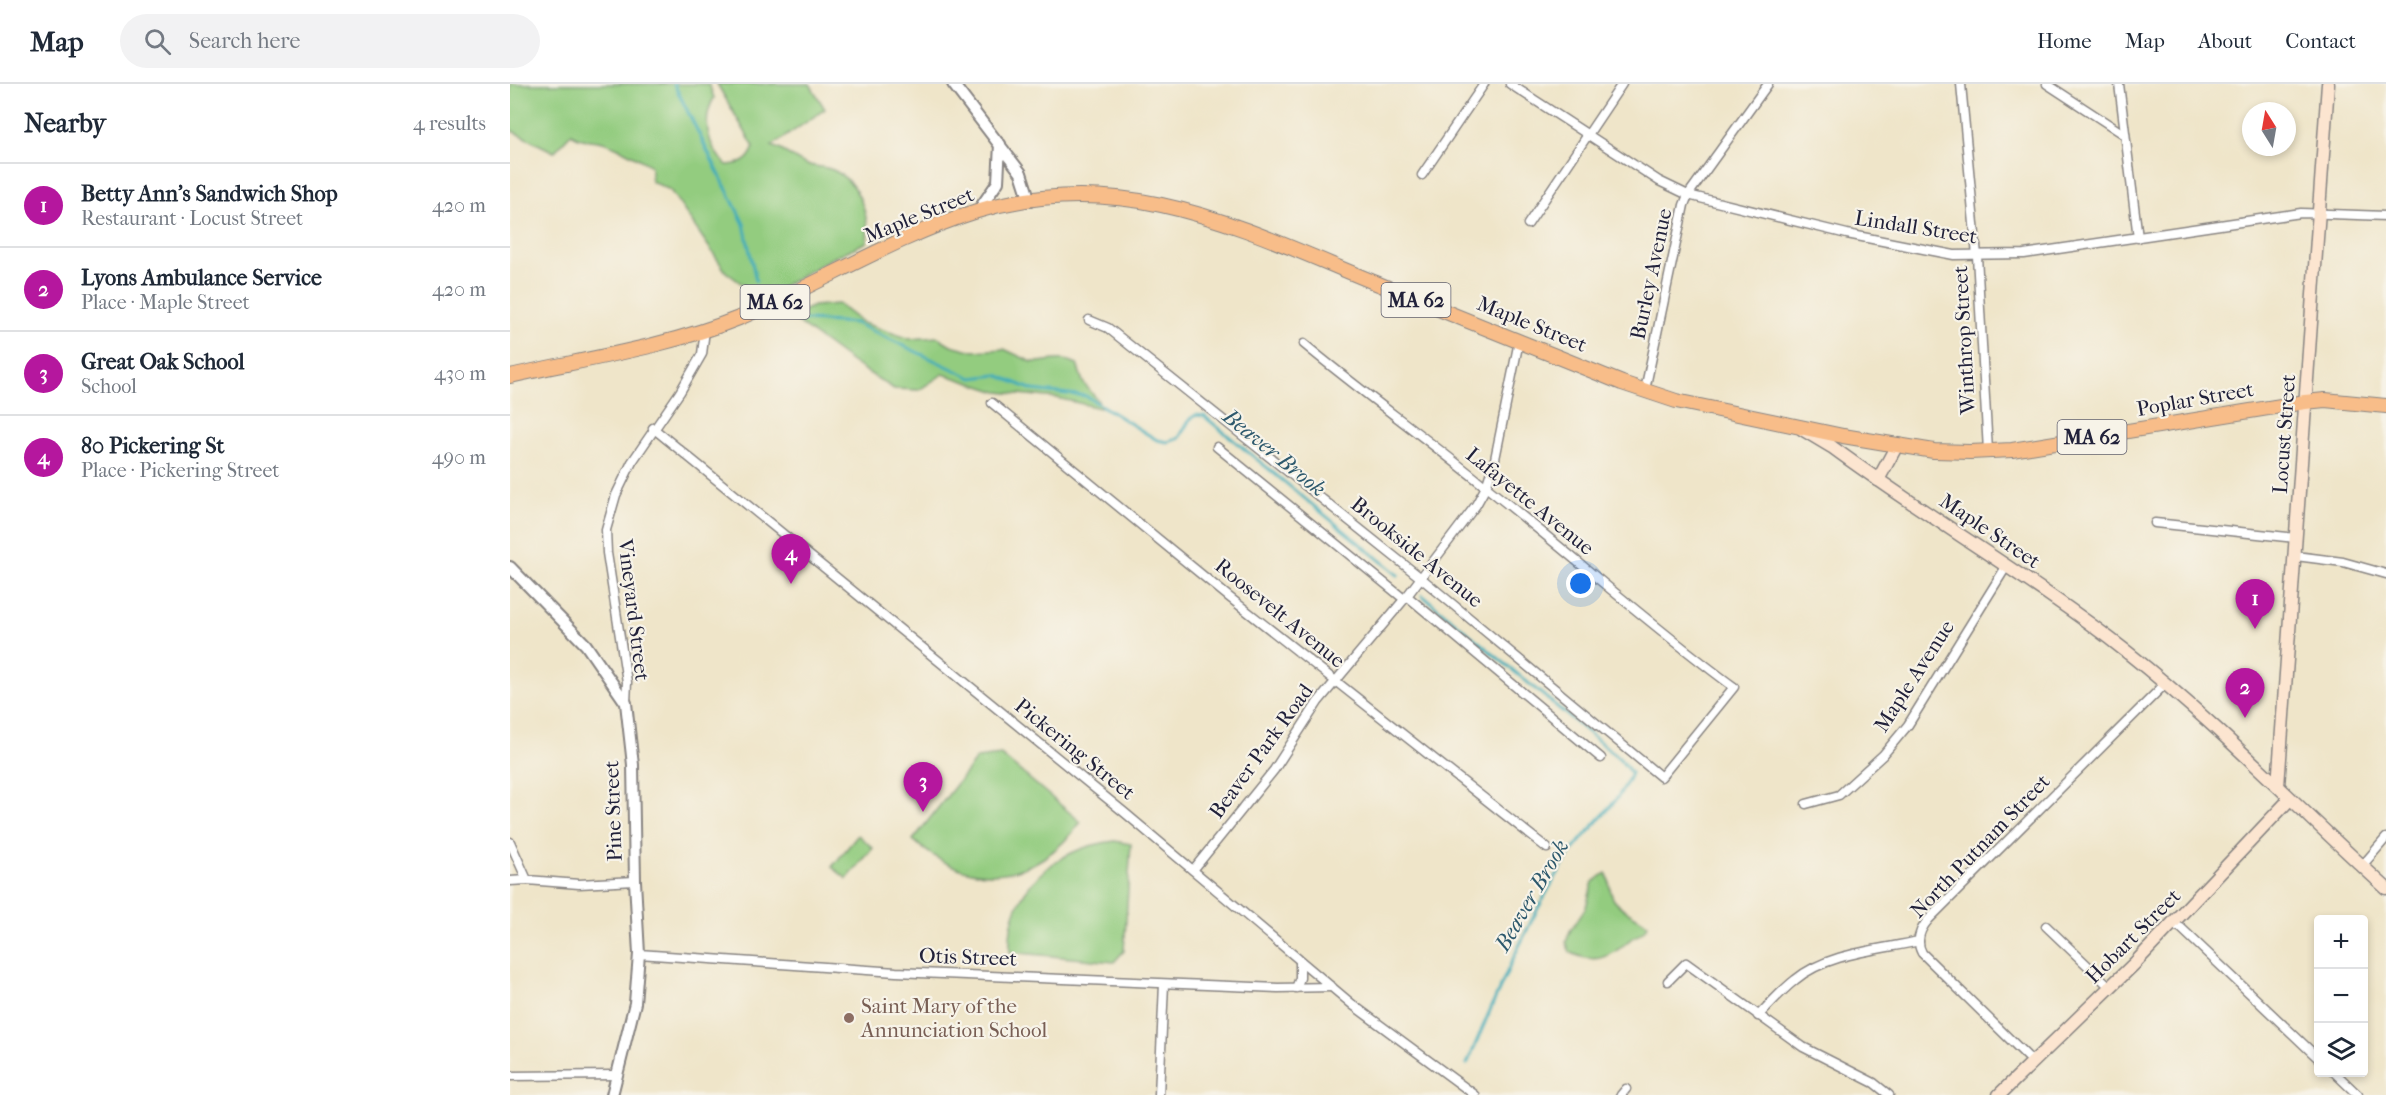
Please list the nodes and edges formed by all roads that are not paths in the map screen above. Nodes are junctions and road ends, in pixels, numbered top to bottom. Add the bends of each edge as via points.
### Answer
1 (953, 84) edge
2 (1484, 84) edge
3 (1510, 84) edge
4 (1622, 84) edge
5 (1768, 84) edge
6 (1961, 84) edge
7 (2047, 84) edge
8 (2119, 84) edge
9 (2328, 84) edge
10 (1587, 135) junction
11 (2125, 135) junction
12 (1000, 144) junction
13 (1422, 175) dead end
14 (1688, 195) junction
15 (1030, 201) junction
16 (978, 211) junction
17 (2318, 212) junction
18 (2386, 216) edge
19 (1528, 224) dead end
20 (2138, 238) junction
21 (1977, 256) junction
22 (1089, 320) dead end
23 (705, 330) junction
24 (1520, 341) junction
25 (1304, 344) dead end
26 (510, 376) edge
27 (1645, 390) junction
28 (2305, 402) junction
29 (992, 403) dead end
30 (2386, 406) edge
31 (1798, 427) junction
32 (653, 428) junction
33 (1898, 445) junction
34 (1217, 447) dead end
35 (1988, 451) junction
36 (1878, 480) junction
37 (1486, 487) junction
38 (2155, 523) dead end
39 (2296, 538) junction
40 (2296, 556) junction
41 (510, 567) edge
42 (2006, 567) junction
43 (2386, 574) edge
44 (1421, 578) junction
45 (1405, 598) junction
46 (1336, 681) junction
47 (2165, 684) junction
48 (626, 704) junction
49 (1601, 758) dead end
50 (1661, 777) joint
51 (2278, 786) junction
52 (2290, 799) junction
53 (1806, 804) dead end
54 (2386, 838) edge
55 (510, 842) edge
56 (1547, 848) dead end
57 (2362, 866) junction
58 (1192, 870) junction
59 (527, 880) junction
60 (510, 881) edge
61 (634, 881) junction
62 (2386, 888) edge
63 (2172, 924) junction
64 (2046, 926) dead end
65 (1919, 941) junction
66 (639, 954) junction
67 (1300, 961) junction
68 (1668, 981) dead end
69 (1164, 984) junction
70 (1332, 987) junction
71 (2110, 987) junction
72 (1296, 988) junction
73 (1758, 1016) junction
74 (2314, 1053) edge
75 (2033, 1062) junction
76 (510, 1076) edge
77 (617, 1076) junction
78 (2339, 1077) edge
79 (612, 1095) edge
80 (1159, 1095) edge
81 (1475, 1095) edge
82 (1889, 1095) edge
83 (1999, 1095) edge
84 (2358, 1095) edge

1 - 12 street
2 - 13 street
3 - 10 street, Lindall Street
4 - 10 street
5 - 14 street, Burley Avenue
6 - 21 street, Winthrop Street
7 - 11 street
8 - 11 street
9 - 17 main road, Locust Street
10 - 14 street, Lindall Street via 1659,182
10 - 19 street
11 - 20 street
12 - 15 street via 1021,173
12 - 16 street via 998,182
14 - 21 street, Lindall Street via 1846,234
14 - 27 street, Burley Avenue
15 - 16 main road, Maple Street / MA 62
15 - 24 main road, Maple Street / MA 62 via 1091,196 1133,198 1221,220
16 - 23 main road, Maple Street / MA 62
17 - 18 street, Lindall Street
17 - 20 street, Lindall Street
17 - 28 main road, Locust Street
20 - 21 street, Lindall Street via 2024,254
21 - 35 street, Winthrop Street
22 - 44 street, Brookside Avenue via 1107,328
23 - 26 main road, Maple Street / MA 62
23 - 32 street, Vineyard Street via 702,354
24 - 27 main road, Maple Street / MA 62
24 - 37 street, Beaver Park Road
25 - 37 street, Lafayette Avenue
27 - 31 main road, Maple Street / MA 62 via 1698,406
28 - 30 main road, Poplar Street / MA 62
28 - 35 main road, Poplar Street / MA 62 via 2023,449
28 - 39 main road, Locust Street
29 - 46 street, Roosevelt Avenue
31 - 33 main road, Poplar Street / MA 62
31 - 36 main road, Maple Street
32 - 48 street, Vineyard Street via 616,495 606,530 627,682
32 - 58 street, Pickering Street
33 - 35 main road, Poplar Street / MA 62 via 1934,451
33 - 36 main road
34 - 45 street, Brookside Avenue
36 - 42 main road, Maple Street
37 - 44 street, Beaver Park Road
37 - 50 street, Lafayette Avenue via 1659,631 1734,687
38 - 39 street
39 - 40 main road, Locust Street
40 - 43 street via 2343,562
40 - 51 main road, Locust Street
41 - 48 street, Pine Street via 585,645
42 - 47 main road, Maple Street via 2087,622
42 - 53 street, Maple Avenue via 1908,725 1883,755 1839,795
44 - 45 street, Beaver Park Road
44 - 50 street, Brookside Avenue
45 - 46 street, Beaver Park Road
45 - 49 street, Brookside Avenue
46 - 56 street, Roosevelt Avenue
46 - 58 street, Beaver Park Road via 1274,770
47 - 51 main road, Maple Street
47 - 65 street, North Putnam Street via 1929,919 1922,927
48 - 61 street, Pine Street via 633,765
51 - 52 main road, Maple Street
52 - 57 main road, Maple Street
52 - 63 main road, Hobart Street
54 - 57 street
55 - 59 street
57 - 62 main road, Maple Street
58 - 67 street, Pickering Street
59 - 60 street
59 - 61 street via 579,884
61 - 66 street, Pine Street
63 - 71 main road, Hobart Street
63 - 74 street via 2181,928
64 - 71 street
65 - 73 street via 1836,959 1814,969 1796,979
65 - 75 street, North Putnam Street via 1922,953
66 - 69 street, Otis Street via 896,972
66 - 77 street, Pine Street via 634,1003
67 - 70 street, Pickering Street
67 - 72 street
68 - 73 street via 1686,963
69 - 72 street, Otis Street
69 - 80 street
70 - 72 street, Otis Street
70 - 81 street, Pickering Street
71 - 75 main road, Hobart Street
73 - 82 street via 1803,1047 1875,1083
75 - 83 main road, Hobart Street
76 - 77 street
77 - 79 street, Pine Street
78 - 84 street

